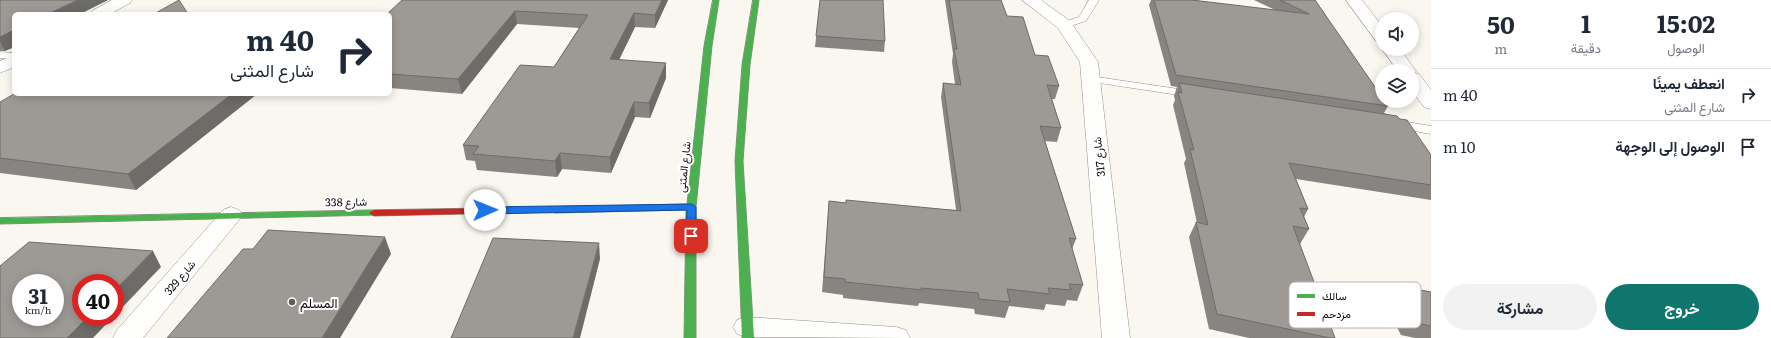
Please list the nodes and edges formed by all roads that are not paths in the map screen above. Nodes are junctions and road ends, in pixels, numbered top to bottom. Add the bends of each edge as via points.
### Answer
1 (124, 0) edge
2 (716, 0) edge
3 (756, 0) edge
4 (1030, 0) edge
5 (1094, 0) edge
6 (1354, 0) edge
7 (102, 12) edge
8 (1064, 25) junction
9 (1375, 28) edge
10 (0, 55) edge
11 (12, 56) edge
12 (12, 61) edge
13 (0, 68) edge
14 (1090, 79) junction
15 (1419, 87) edge
16 (1206, 96) edge
17 (1431, 103) edge
18 (1384, 123) edge
19 (1431, 130) edge
20 (692, 207) junction
21 (231, 215) junction
22 (0, 221) edge
23 (747, 332) edge
24 (127, 338) edge
25 (690, 338) edge
26 (896, 338) edge
27 (1116, 338) edge

1 - 7 street
2 - 20 street, شارع المثنى via 708,46
3 - 23 street via 746,65 739,161
4 - 8 street, شارع 317
5 - 8 lane via 1083,19
6 - 9 street
8 - 14 street, شارع 317 via 1089,62
10 - 11 lane
12 - 13 street
14 - 16 lane
14 - 27 street, شارع 317
15 - 17 street
18 - 19 lane
20 - 21 street, شارع 338
20 - 25 street, شارع المثنى
21 - 22 street, شارع 338
21 - 24 street, شارع 329
23 - 26 street

